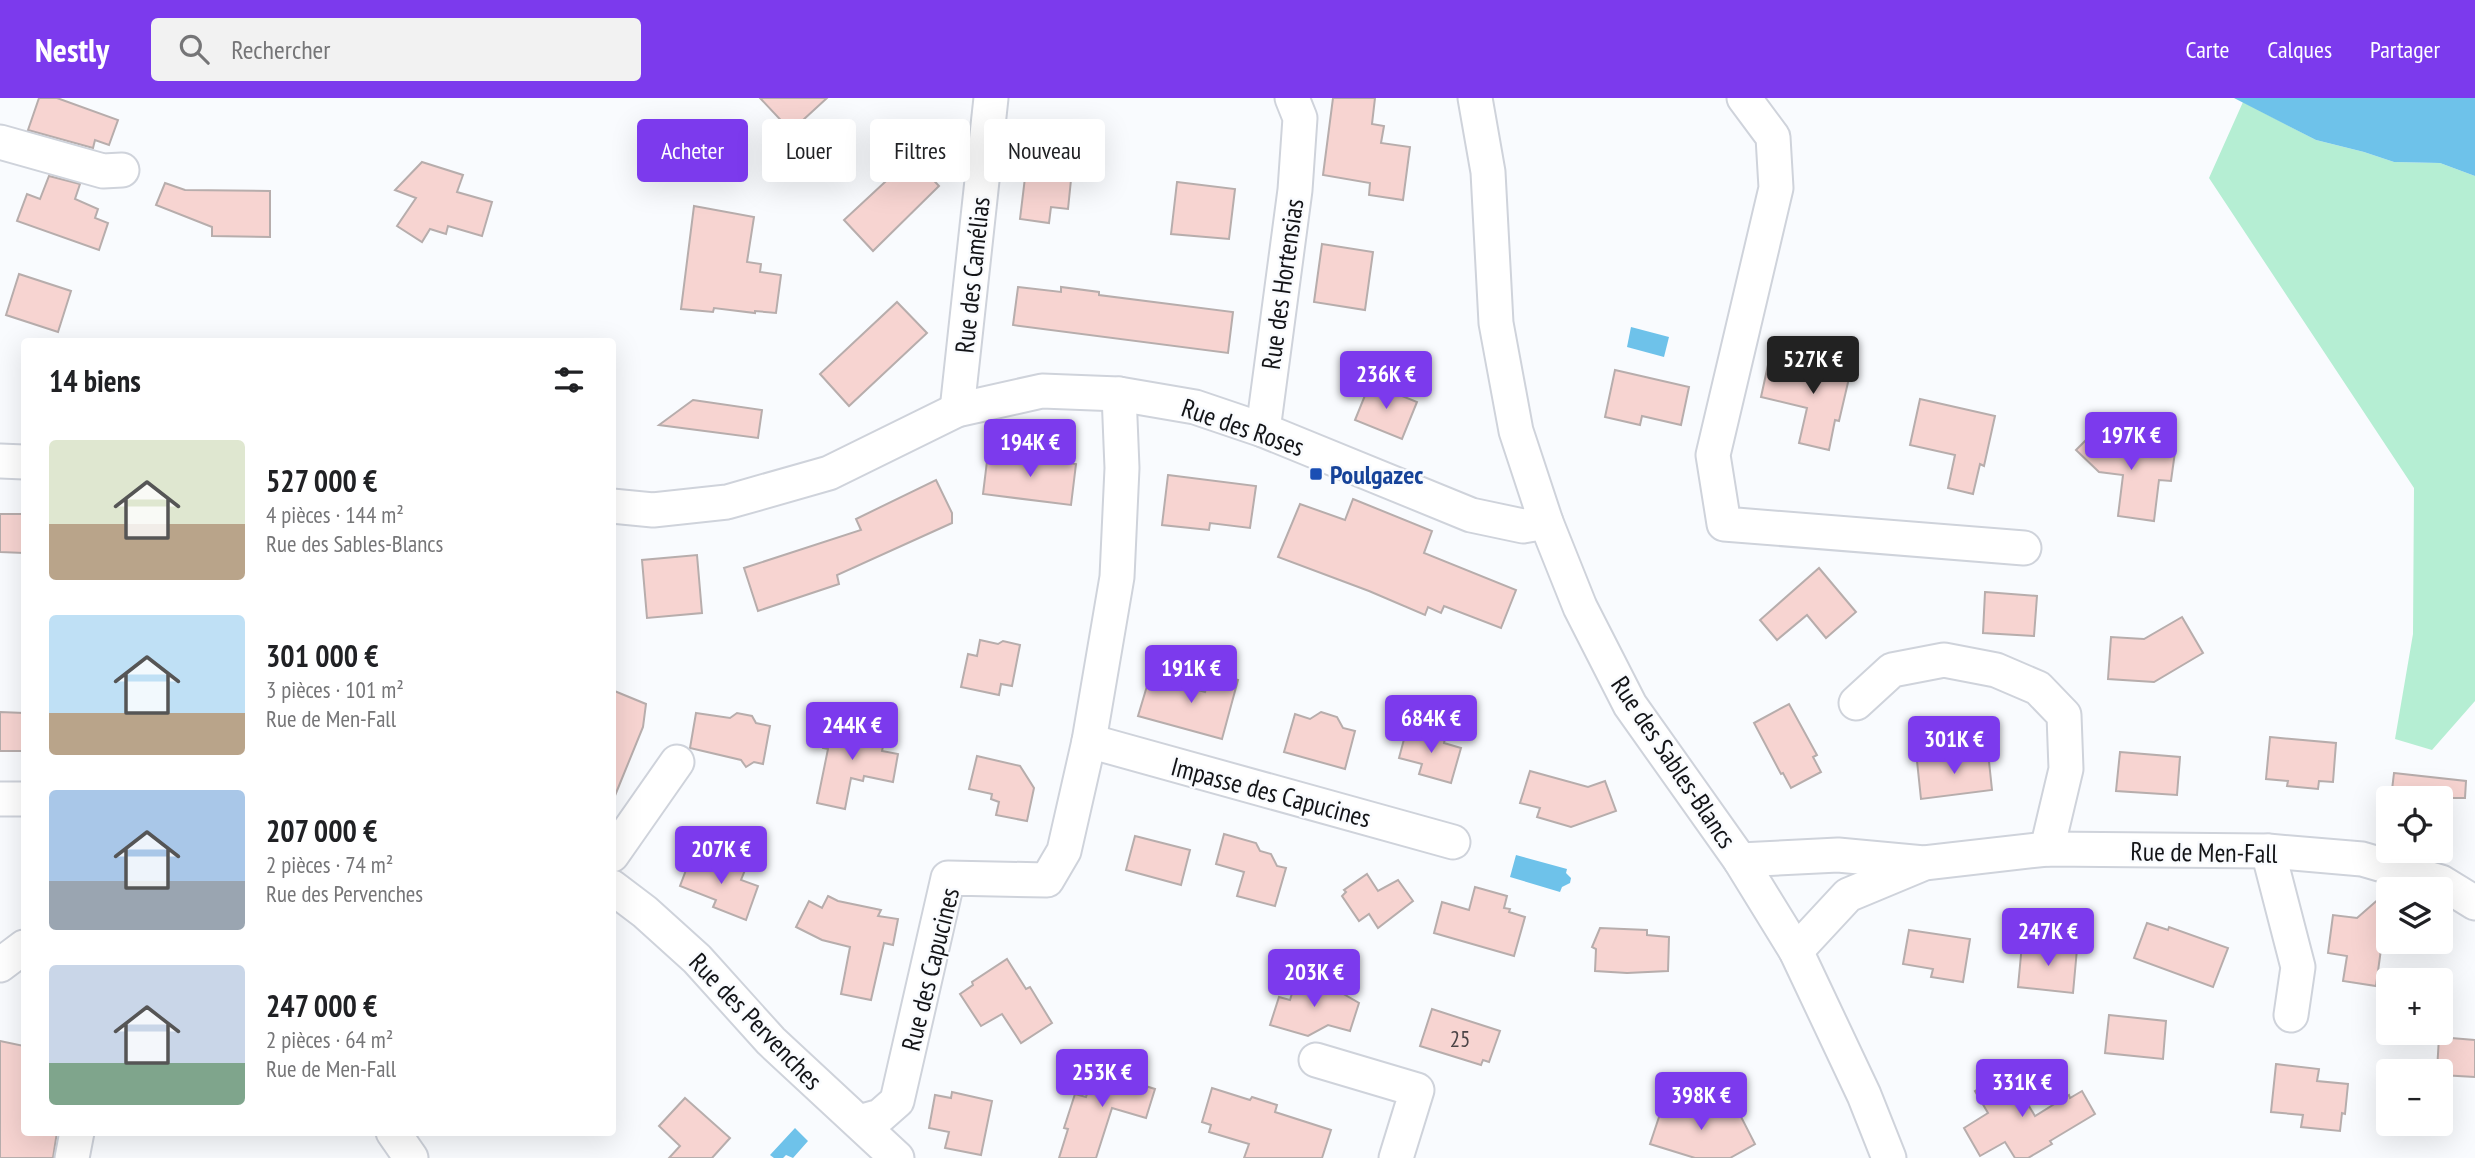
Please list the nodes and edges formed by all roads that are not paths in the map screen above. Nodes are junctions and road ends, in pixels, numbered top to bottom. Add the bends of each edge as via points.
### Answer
1 (991, 98) edge
2 (1292, 98) edge
3 (1475, 98) edge
4 (1744, 98) edge
5 (0, 142) edge
6 (122, 170) dead end
7 (1119, 394) junction
8 (957, 410) junction
9 (1263, 430) junction
10 (0, 461) edge
11 (21, 462) edge
12 (616, 506) edge
13 (1546, 522) junction
14 (2024, 548) dead end
15 (1856, 702) dead end
16 (1089, 741) junction
17 (677, 762) dead end
18 (0, 799) edge
19 (21, 799) edge
20 (1453, 842) dead end
21 (616, 849) edge
22 (2047, 849) junction
23 (2268, 851) junction
24 (1740, 860) junction
25 (1924, 863) junction
26 (616, 890) edge
27 (2475, 903) edge
28 (1796, 951) junction
29 (2291, 1015) dead end
30 (1316, 1060) dead end
31 (859, 1122) junction
32 (76, 1136) edge
33 (396, 1136) edge
34 (72, 1158) edge
35 (411, 1158) edge
36 (897, 1158) edge
37 (1396, 1158) edge
38 (1889, 1158) edge

1 - 8 street, Rue des Camélias
2 - 9 street, Rue des Hortensias via 1300,118 1295,190
3 - 13 street, Rue des Sables-Blancs via 1488,172 1496,323 1516,431
4 - 14 street via 1773,137 1776,188 1713,455 1724,524
5 - 6 street via 103,172
7 - 8 street, Rue des Roses via 1042,391
7 - 9 street, Rue des Roses via 1195,407
7 - 16 street, Rue des Capucines via 1122,468 1117,577
8 - 12 street, Rue des Roses via 830,473 727,502 653,510
9 - 13 street, Rue des Roses via 1471,515 1523,526
10 - 11 street
13 - 24 street, Rue des Sables-Blancs via 1580,607 1630,705
15 - 22 street via 1892,670 1944,660 1996,670 2038,688 2064,715 2066,769
16 - 20 street, Impasse des Capucines
16 - 31 street, Rue des Capucines via 1064,851 1047,880 948,878 897,1101 880,1116
17 - 21 street
18 - 19 street
22 - 23 street, Rue de Men-Fall
22 - 25 street, Rue de Men-Fall
23 - 27 street, Rue de Men-Fall via 2362,859 2441,882
23 - 29 street via 2298,967
24 - 25 street, Rue de Men-Fall via 1838,855
24 - 28 street, Rue des Sables-Blancs
25 - 28 street, Rue de Men-Fall via 1848,895
26 - 31 street, Rue des Pervenches via 697,959 771,1041
28 - 38 street, Rue des Sables-Blancs
30 - 37 street via 1417,1090
31 - 36 street, Rue des Pervenches
32 - 34 street
33 - 35 street

